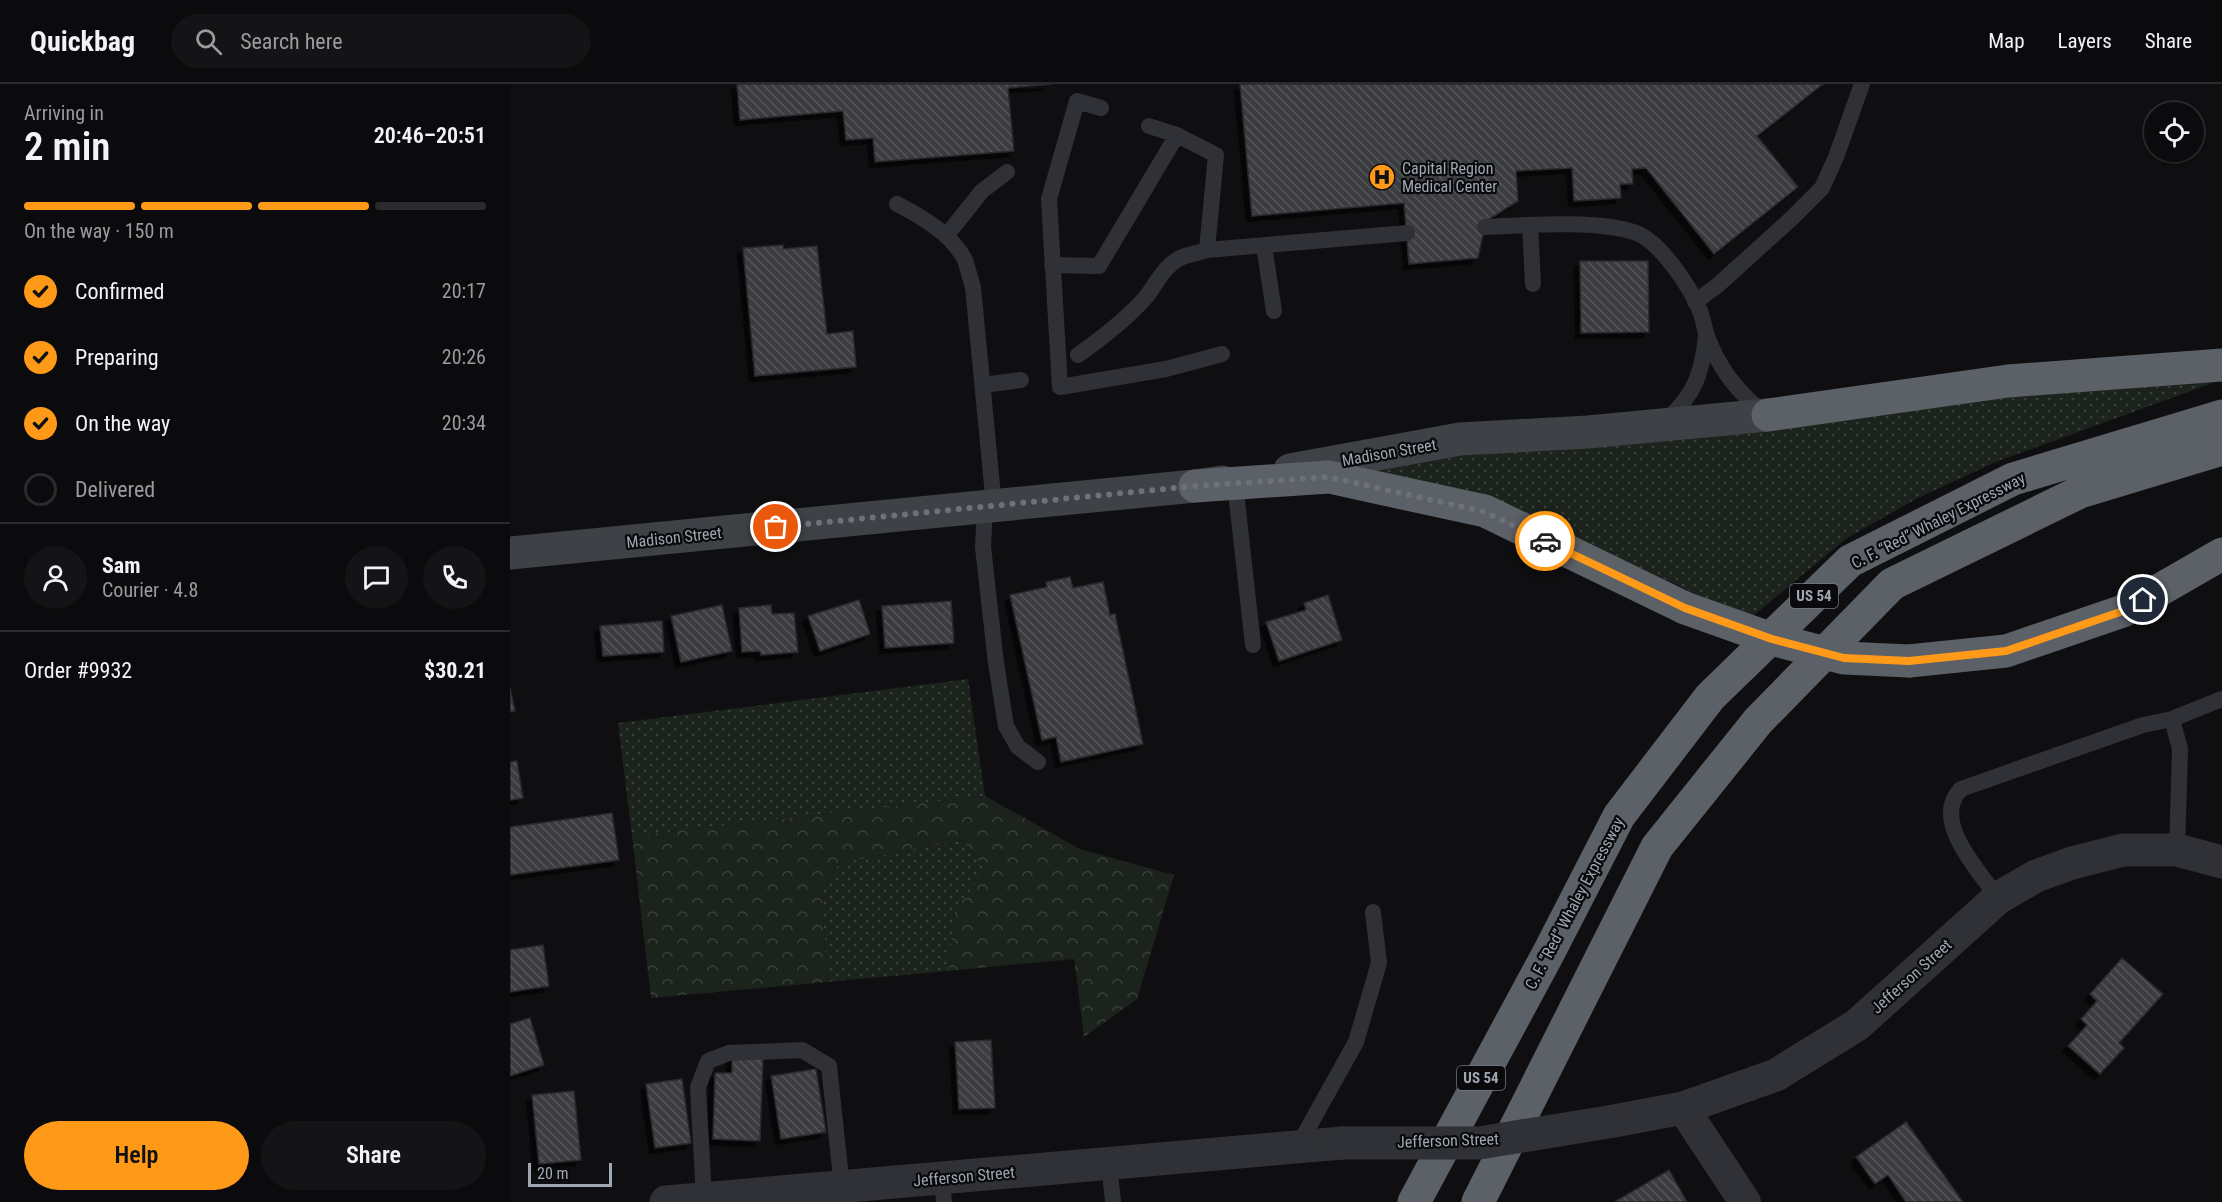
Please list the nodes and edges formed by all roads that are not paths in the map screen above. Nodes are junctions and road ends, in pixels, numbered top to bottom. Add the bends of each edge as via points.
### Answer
1 (1862, 84) edge
2 (1101, 108) dead end
3 (1149, 126) dead end
4 (1176, 135) junction
5 (1007, 172) dead end
6 (897, 204) dead end
7 (1530, 225) junction
8 (1485, 227) dead end
9 (1407, 232) dead end
10 (946, 236) junction
11 (1264, 246) junction
12 (1208, 250) junction
13 (1052, 265) junction
14 (1533, 284) dead end
15 (1695, 302) junction
16 (1274, 311) dead end
17 (1707, 335) junction
18 (1222, 354) dead end
19 (1078, 355) dead end
20 (2222, 365) edge
21 (1021, 380) dead end
22 (982, 385) junction
23 (1768, 415) junction
24 (2222, 416) edge
25 (1661, 425) junction
26 (2222, 449) edge
27 (1235, 483) junction
28 (1195, 486) junction
29 (990, 507) junction
30 (510, 553) edge
31 (2222, 554) edge
32 (1253, 645) dead end
33 (2222, 699) edge
34 (2172, 719) junction
35 (1038, 762) dead end
36 (2177, 850) junction
37 (2222, 862) edge
38 (1998, 898) junction
39 (1373, 912) dead end
40 (1683, 1108) junction
41 (1298, 1146) junction
42 (1109, 1162) junction
43 (842, 1187) junction
44 (943, 1190) edge
45 (704, 1199) junction
46 (666, 1202) edge
47 (1113, 1202) edge
48 (1414, 1202) edge
49 (1478, 1202) edge
50 (1745, 1202) edge

1 - 15 lane via 1822,188
2 - 13 lane via 1077,101 1048,199
3 - 4 lane
4 - 12 lane via 1216,155
4 - 13 lane via 1099,266
5 - 10 lane via 982,191
6 - 10 lane
7 - 8 lane
7 - 14 lane
7 - 15 lane via 1621,229 1640,235 1670,261
9 - 11 lane
10 - 22 lane via 964,259 973,287
11 - 12 lane
11 - 16 lane
12 - 19 lane via 1180,258 1164,271 1128,315
13 - 18 lane via 1060,387 1166,369
15 - 17 lane
17 - 23 lane via 1732,384
17 - 25 lane via 1699,377 1690,396
20 - 23 highway via 2008,381
21 - 22 lane
22 - 29 lane
23 - 25 main road, Madison Street
24 - 48 highway, C. F. “Red” Whaley Expressway / US 54 via 2013,479 1850,561 1710,697 1619,816
25 - 28 main road, Madison Street via 1461,439
26 - 49 highway, US 54 via 2080,492 1892,584 1758,721 1658,847
27 - 28 highway
27 - 31 highway, bridge via 1329,477 1485,512 1685,608 1772,639 1844,658 1909,661 2006,651 2123,611
27 - 32 lane
28 - 29 main road, Madison Street
29 - 30 main road, Madison Street
29 - 35 lane via 983,547 1006,726 1018,747
33 - 34 lane
34 - 36 lane via 2180,749
34 - 38 lane via 2143,725 1961,789 1952,802 1953,833
36 - 37 street, Jefferson Street
36 - 38 street, Jefferson Street via 2123,850 2072,862 2036,876
38 - 40 street, Jefferson Street via 1857,1025 1776,1075
39 - 41 lane via 1379,963 1356,1042
40 - 41 street, Jefferson Street, bridge via 1479,1143
40 - 50 street
41 - 42 street, Jefferson Street
42 - 44 street, Jefferson Street
42 - 47 lane
43 - 44 street, Jefferson Street
43 - 45 street, Jefferson Street
43 - 45 lane via 829,1066 802,1050 729,1053 708,1060 698,1087
45 - 46 street, Jefferson Street

